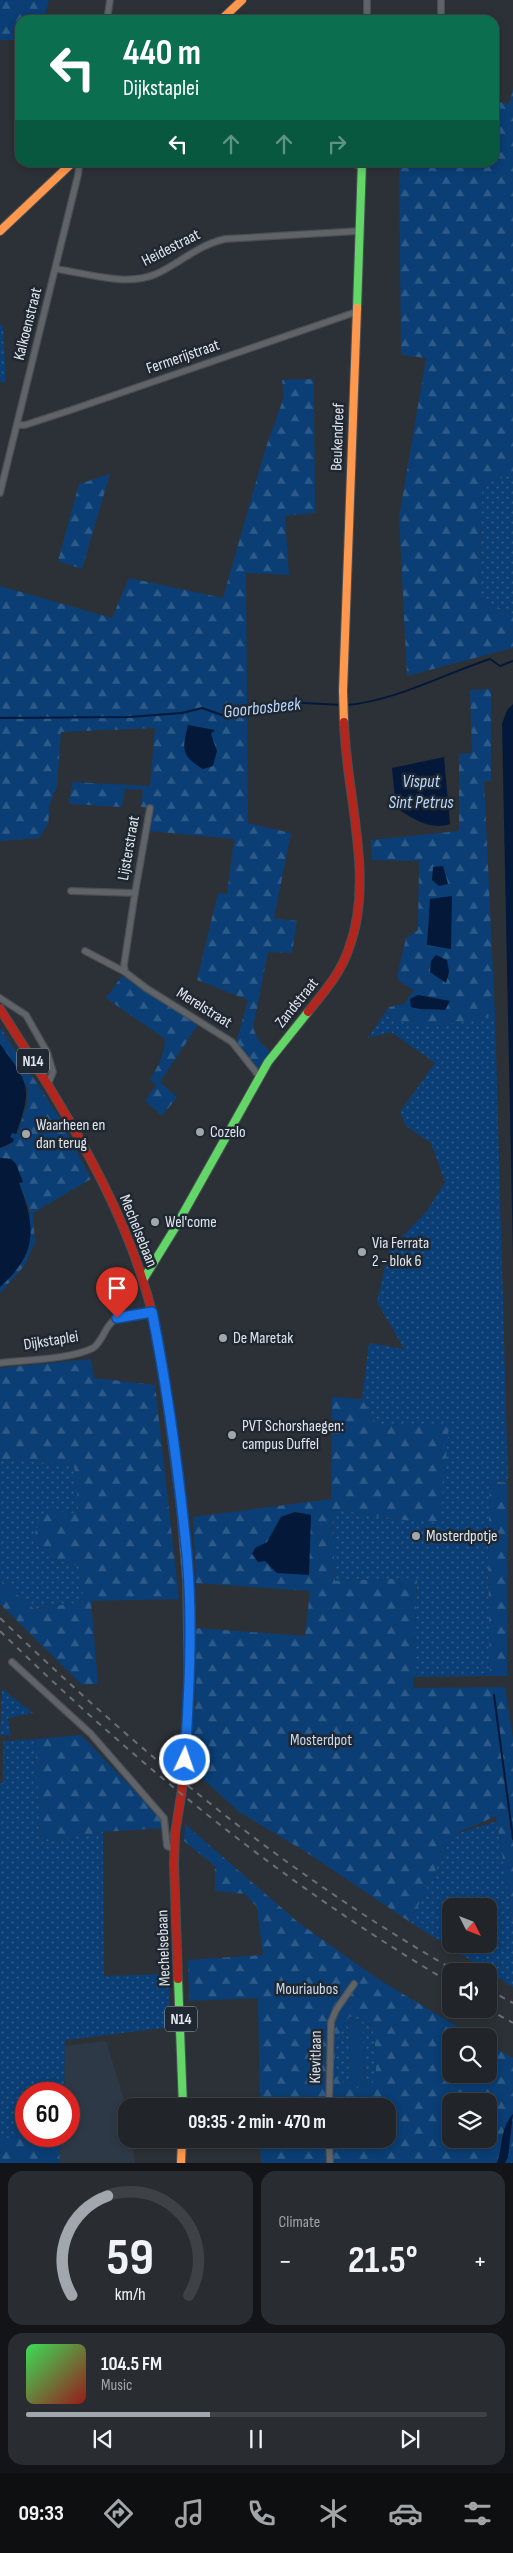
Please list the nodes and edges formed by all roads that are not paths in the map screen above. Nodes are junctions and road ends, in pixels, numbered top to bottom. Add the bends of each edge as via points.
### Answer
1 (110, 0) edge
2 (242, 0) edge
3 (367, 0) edge
4 (441, 0) edge
5 (108, 15) edge
6 (227, 15) edge
7 (366, 15) edge
8 (440, 15) edge
9 (70, 167) edge
10 (79, 167) edge
11 (362, 167) edge
12 (0, 231) edge
13 (359, 232) junction
14 (56, 269) junction
15 (356, 312) junction
16 (18, 424) junction
17 (0, 493) edge
18 (343, 712) joint
19 (150, 808) dead end
20 (71, 890) dead end
21 (135, 893) junction
22 (86, 951) dead end
23 (125, 972) junction
24 (0, 998) edge
25 (0, 1009) edge
26 (259, 1076) junction
27 (48, 1084) junction
28 (143, 1280) junction
29 (152, 1312) junction
30 (0, 1363) edge
31 (12, 1662) dead end
32 (174, 1849) junction
33 (354, 1984) dead end
34 (183, 2098) edge
35 (329, 2098) edge
36 (182, 2148) edge
37 (329, 2148) edge
38 (181, 2163) edge
39 (330, 2163) edge

1 - 5 street
2 - 6 street
3 - 7 street
4 - 8 street
9 - 12 street
10 - 14 street, Kalkoenstraat
11 - 13 street, Beukendreef
13 - 14 street, Heidestraat via 225,239 205,245 157,273 138,278
13 - 15 street, Beukendreef
14 - 16 street, Kalkoenstraat
15 - 16 street, Fermerijstraat via 26,425
15 - 18 street, Beukendreef
16 - 17 street, Kalkoenstraat
18 - 26 street, Zandstraat via 346,760 356,816 357,924 339,971
19 - 21 street, Lijsterstraat
20 - 21 street
21 - 23 street
22 - 23 street, Merelstraat
23 - 26 street, Merelstraat via 227,1038
24 - 27 street via 26,1015 47,1052 53,1072
25 - 27 street, Mechelsebaan / N14
26 - 28 street, Zandstraat
27 - 28 street, Mechelsebaan / N14 via 114,1203
28 - 29 street, Mechelsebaan / N14
29 - 30 street, Dijkstaplei via 117,1318 92,1348 56,1357
29 - 32 street, Mechelsebaan / N14 via 164,1374 187,1557 189,1695 185,1770
31 - 32 street, Mechelsebaan via 92,1734 164,1818 167,1846
32 - 34 street, Mechelsebaan / N14
33 - 35 street, Kievitlaan via 331,2022
36 - 38 street
37 - 39 street

